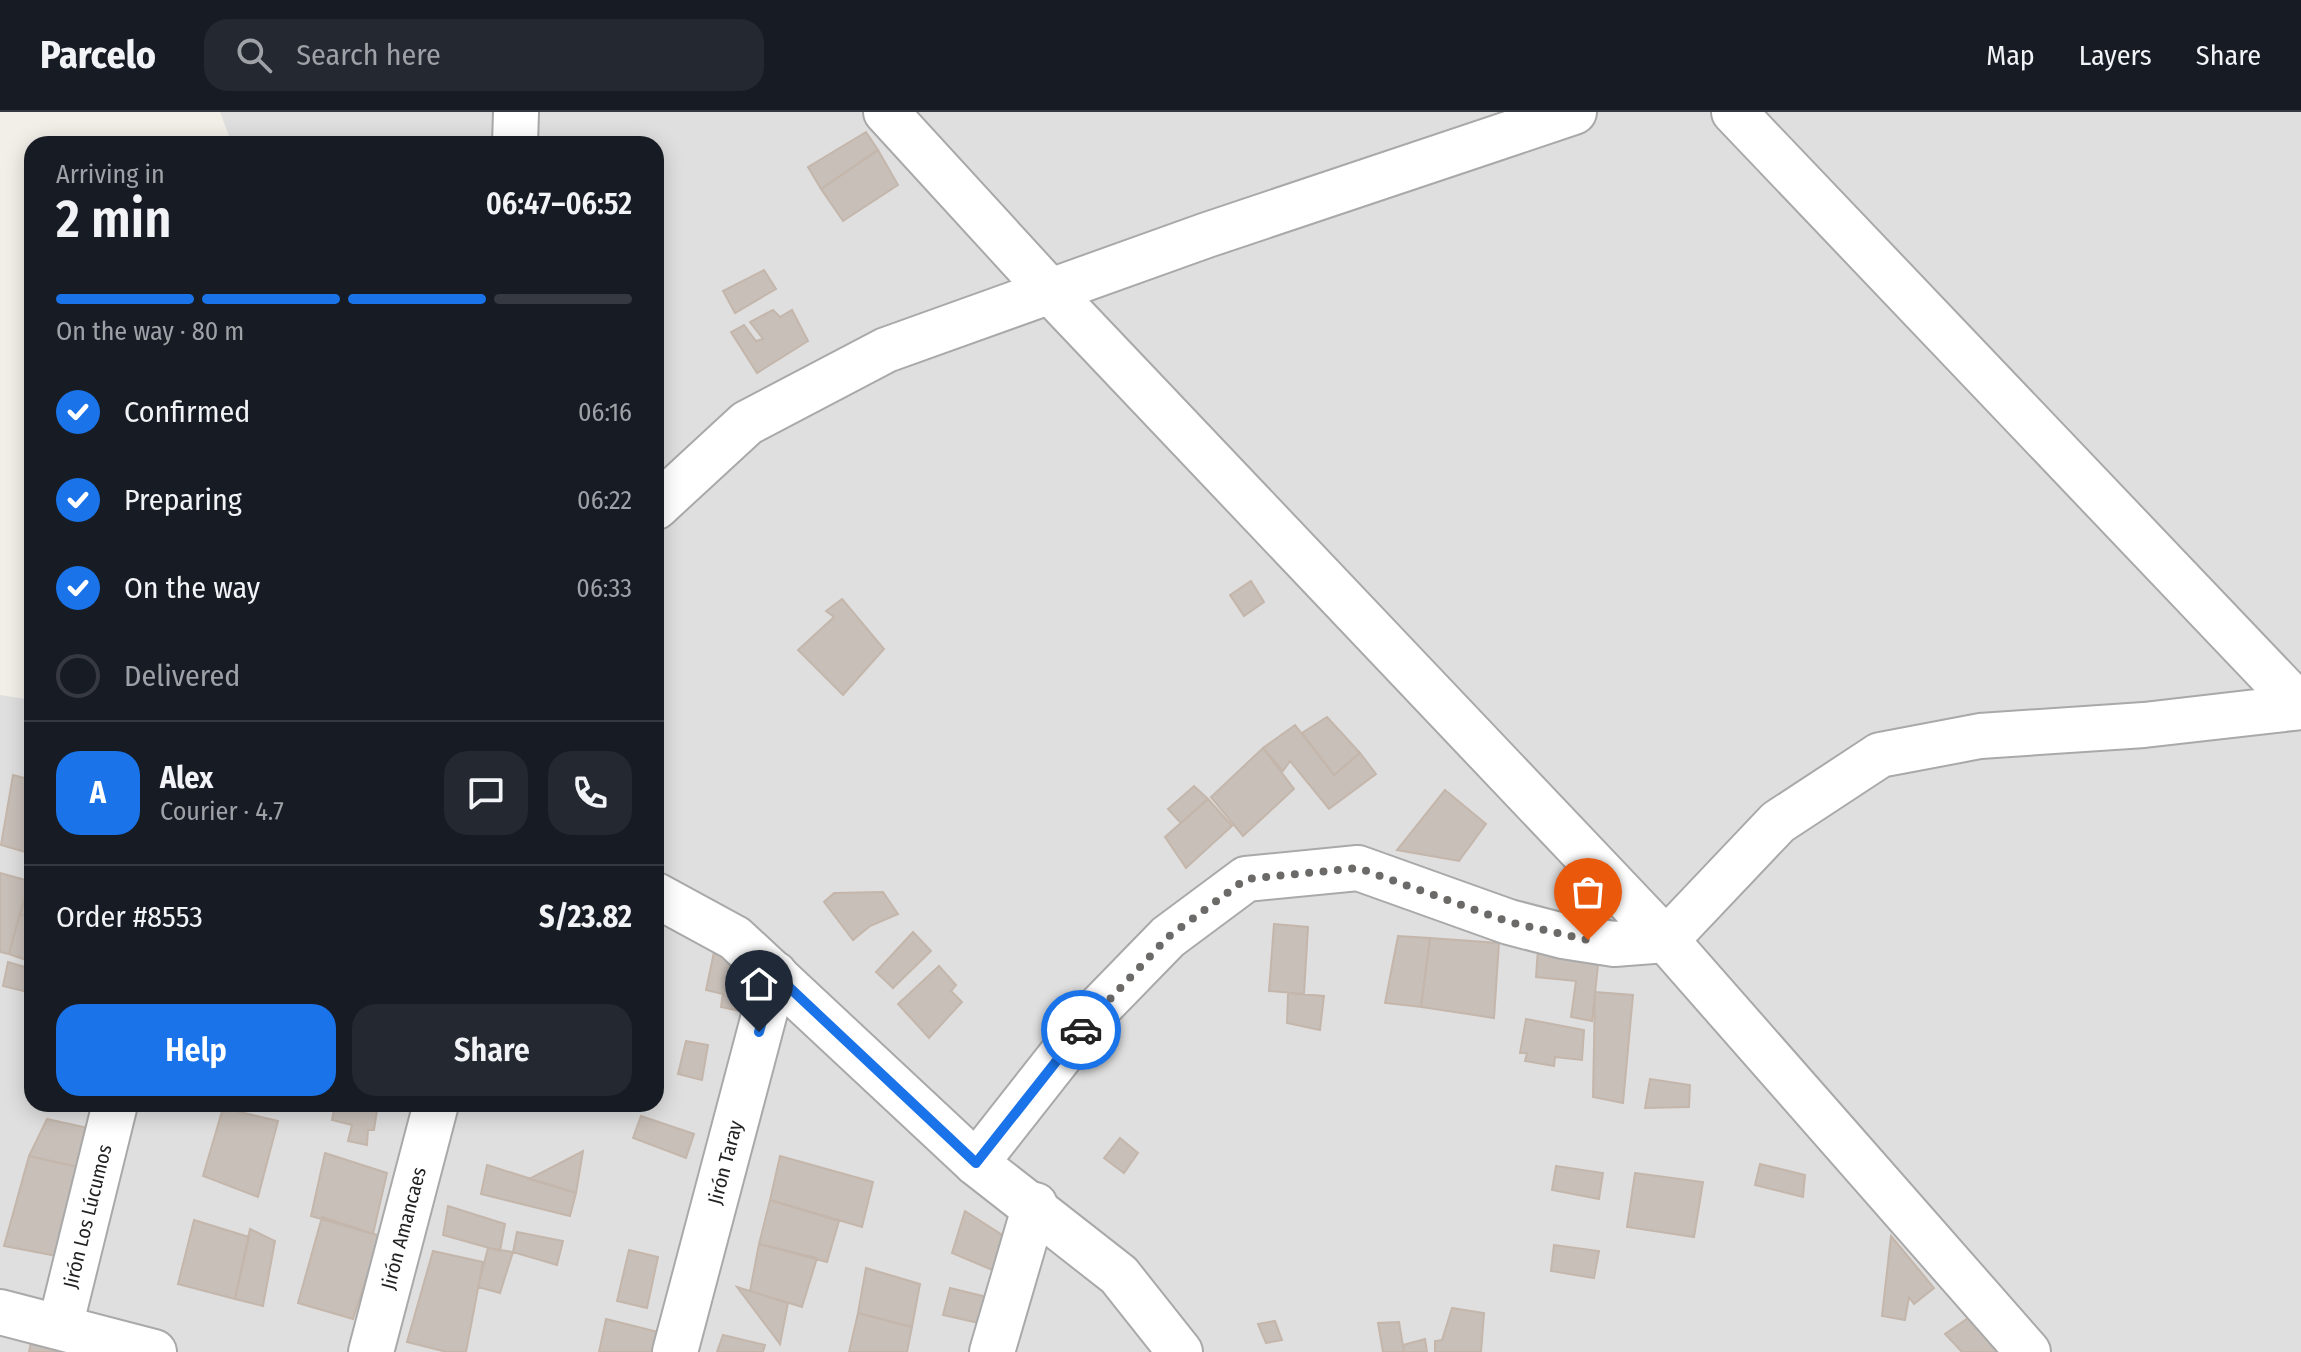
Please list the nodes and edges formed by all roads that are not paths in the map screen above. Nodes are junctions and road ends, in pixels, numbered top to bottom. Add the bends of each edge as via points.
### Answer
1 (516, 112) edge
2 (886, 112) edge
3 (1574, 112) edge
4 (1734, 112) edge
5 (515, 136) edge
6 (1049, 290) junction
7 (664, 500) edge
8 (2301, 707) edge
9 (664, 899) edge
10 (1666, 940) junction
11 (775, 974) junction
12 (113, 1112) edge
13 (434, 1112) edge
14 (976, 1163) junction
15 (1035, 1205) junction
16 (0, 1312) edge
17 (60, 1327) junction
18 (154, 1352) edge
19 (371, 1352) edge
20 (675, 1352) edge
21 (992, 1352) edge
22 (1180, 1352) edge
23 (2028, 1352) edge

1 - 5 street
2 - 6 street
3 - 6 street
4 - 8 street
6 - 7 street via 886,350 747,423
6 - 10 street
8 - 10 street via 1980,736 1880,755 1778,822
9 - 11 street via 735,938
10 - 14 street via 1614,944 1563,936 1358,868 1246,879 1168,937 1094,1013
10 - 23 street
11 - 14 street
11 - 20 street, Jirón Taray
12 - 17 street, Jirón Los Lúcumos
13 - 19 street, Jirón Amancaes
14 - 15 street
15 - 21 street
15 - 22 street via 1119,1275
16 - 17 street
17 - 18 street

